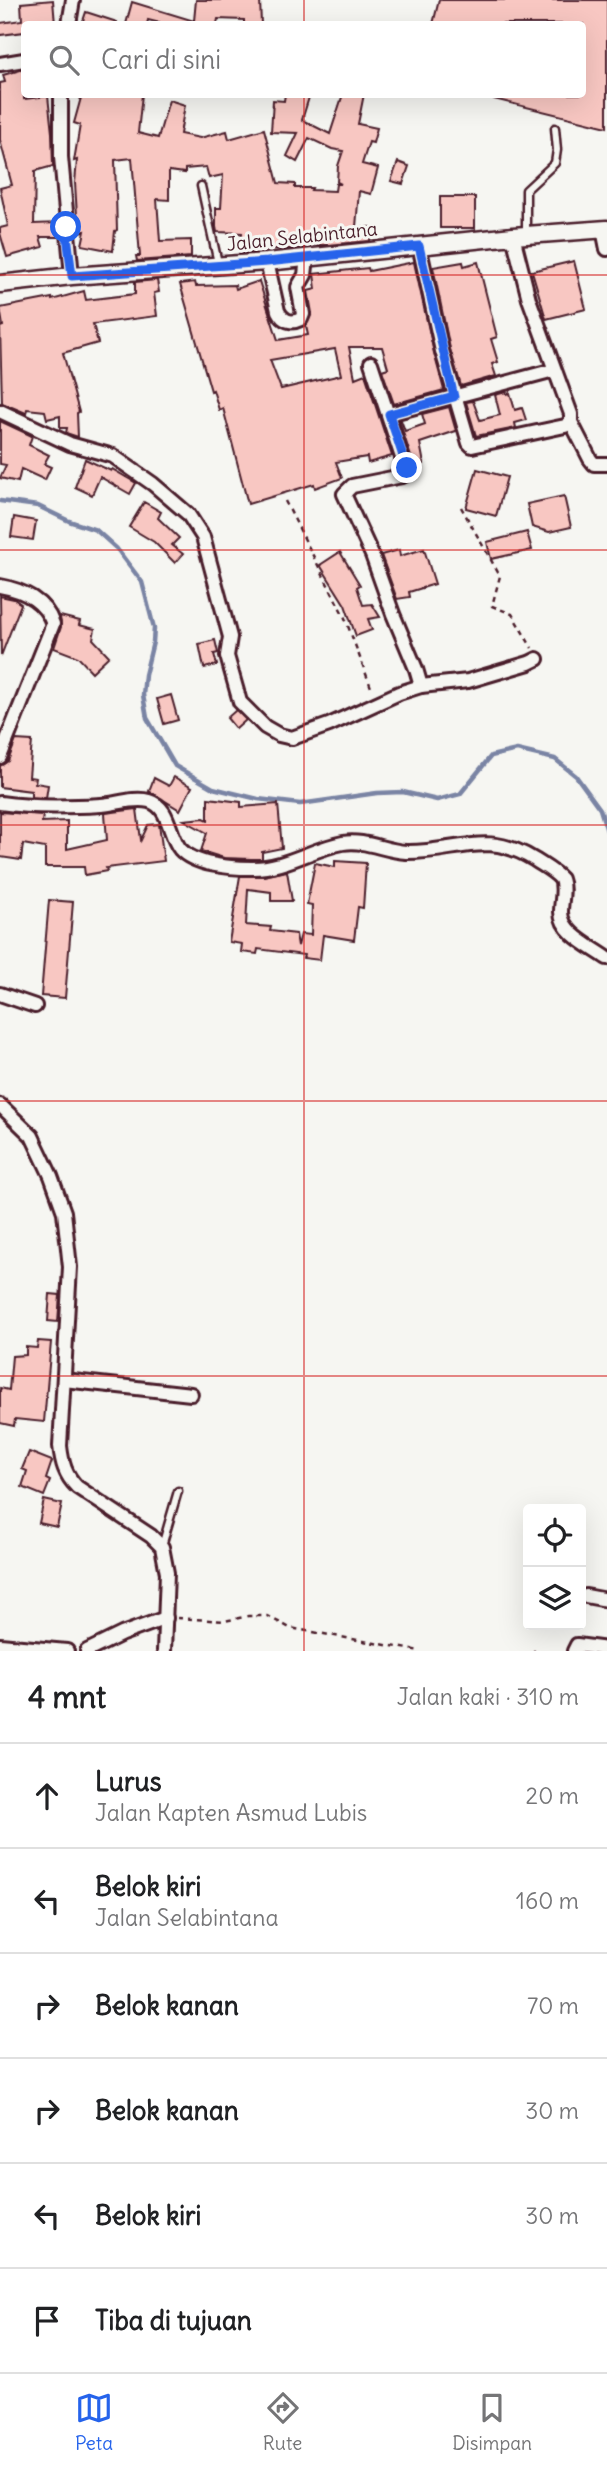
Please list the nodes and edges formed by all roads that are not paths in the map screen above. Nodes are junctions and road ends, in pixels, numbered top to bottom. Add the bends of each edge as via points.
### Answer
1 (73, 0) edge
2 (70, 21) edge
3 (21, 60) edge
4 (0, 64) edge
5 (61, 98) edge
6 (555, 128) dead end
7 (201, 186) dead end
8 (605, 229) edge
9 (519, 235) junction
10 (419, 246) junction
11 (607, 249) edge
12 (307, 258) junction
13 (267, 262) junction
14 (219, 265) junction
15 (72, 276) junction
16 (0, 284) edge
17 (371, 363) dead end
18 (554, 370) junction
19 (454, 397) junction
20 (0, 411) edge
21 (389, 414) junction
22 (571, 422) junction
23 (607, 464) edge
24 (0, 586) edge
25 (537, 659) road end
26 (421, 686) junction
27 (0, 757) edge
28 (0, 803) edge
29 (607, 958) edge
30 (0, 994) edge
31 (35, 1006) dead end
32 (0, 1105) edge
33 (64, 1380) junction
34 (191, 1394) dead end
35 (178, 1491) dead end
36 (162, 1548) junction
37 (586, 1595) dead end
38 (607, 1600) edge
39 (166, 1618) junction
40 (0, 1645) edge
41 (607, 1650) edge
42 (66, 1651) edge
43 (87, 1651) edge
44 (164, 1651) edge
45 (574, 1651) edge

1 - 2 street
3 - 4 street
5 - 15 street via 61,156
6 - 9 lane via 555,163 526,190
7 - 14 lane
8 - 9 street, Jalan Selabintana
8 - 11 street
9 - 10 street, Jalan Selabintana
9 - 18 street via 529,299
10 - 12 street, Jalan Selabintana
10 - 19 street
12 - 13 street, Jalan Selabintana
12 - 13 street via 298,287 303,314 292,322 278,311
13 - 14 street, Jalan Selabintana
14 - 15 street, Jalan Selabintana
15 - 16 street, Jalan Selabintana
17 - 21 street
18 - 19 street
18 - 22 street
19 - 21 street
19 - 22 street via 471,446
20 - 26 street via 70,444 113,456 188,514 203,537 230,636 227,656 240,702 265,727 292,738
21 - 26 street via 407,473 352,486 344,494
22 - 23 street via 594,464
24 - 27 street via 43,605 53,624
25 - 26 street via 468,681
28 - 29 street via 151,802 163,812 179,848 187,854 197,860 252,869 284,864 341,843 402,852 483,843 509,846 561,878 563,925
30 - 31 street
32 - 33 street via 32,1136 64,1212 70,1267
33 - 34 street
33 - 36 street via 60,1446 68,1478
35 - 36 lane
36 - 39 street via 167,1563
37 - 38 street
39 - 43 street
39 - 44 street
40 - 42 street
41 - 45 street via 577,1645

